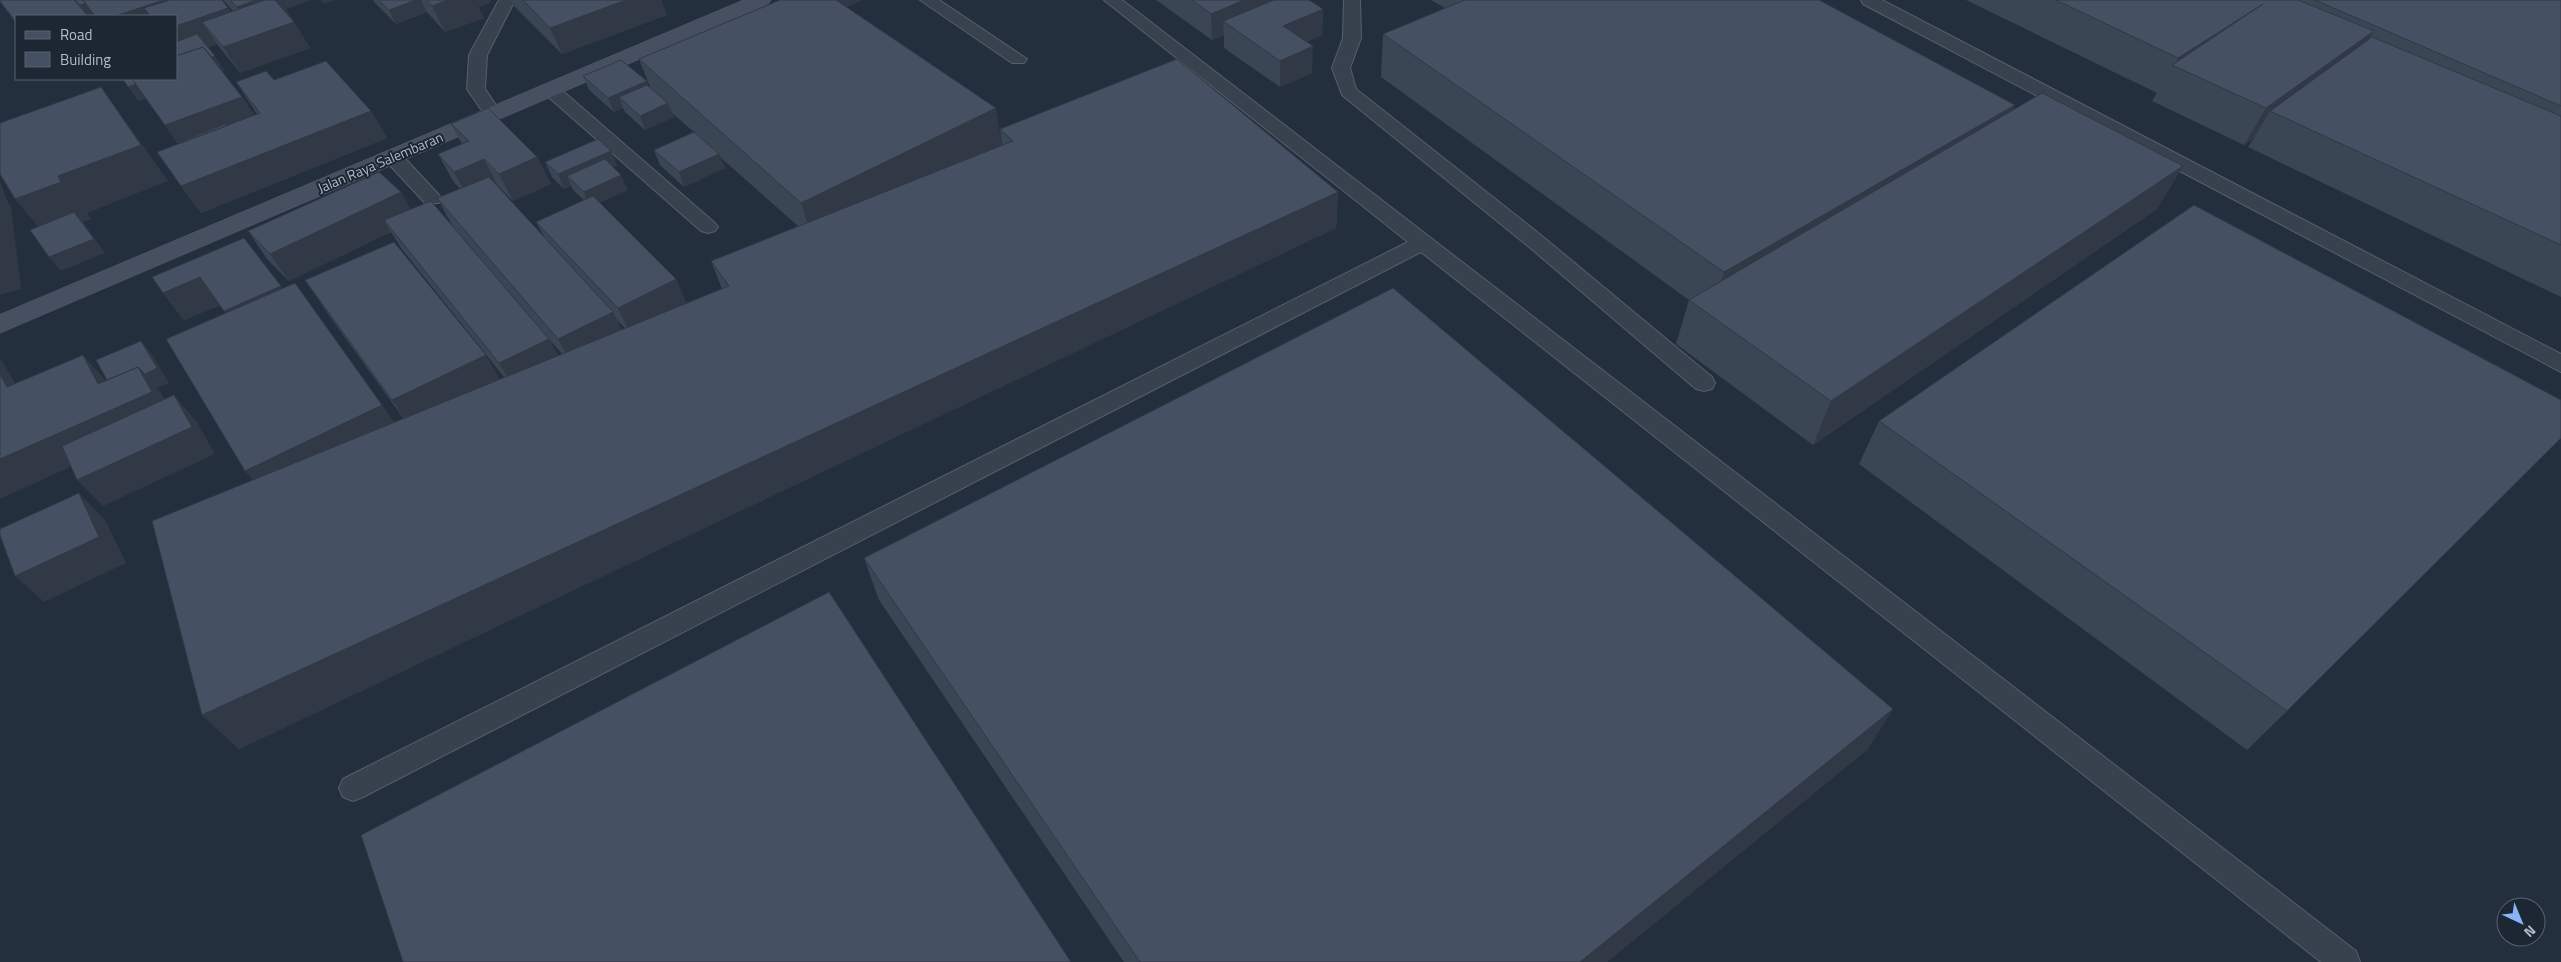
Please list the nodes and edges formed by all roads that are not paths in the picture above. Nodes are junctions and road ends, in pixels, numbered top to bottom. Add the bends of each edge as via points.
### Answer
1 (507, 0) edge
2 (761, 0) edge
3 (928, 0) edge
4 (1112, 0) edge
5 (1352, 0) edge
6 (1868, 0) edge
7 (1018, 59) dead end
8 (551, 90) junction
9 (493, 114) junction
10 (394, 157) junction
11 (432, 199) edge
12 (708, 227) dead end
13 (1422, 243) junction
14 (0, 325) edge
15 (2561, 364) edge
16 (1704, 383) dead end
17 (353, 788) dead end
18 (2345, 962) edge

1 - 9 lane via 478,55 476,89
2 - 8 main road, Jalan Raya Salembaran
3 - 7 lane
4 - 13 lane
5 - 16 lane via 1352,38 1342,68 1348,91 1535,241
6 - 15 lane
8 - 9 main road, Jalan Raya Salembaran
8 - 12 lane
9 - 10 main road, Jalan Raya Salembaran
10 - 11 lane
10 - 14 main road, Jalan Raya Salembaran
13 - 17 lane
13 - 18 lane

